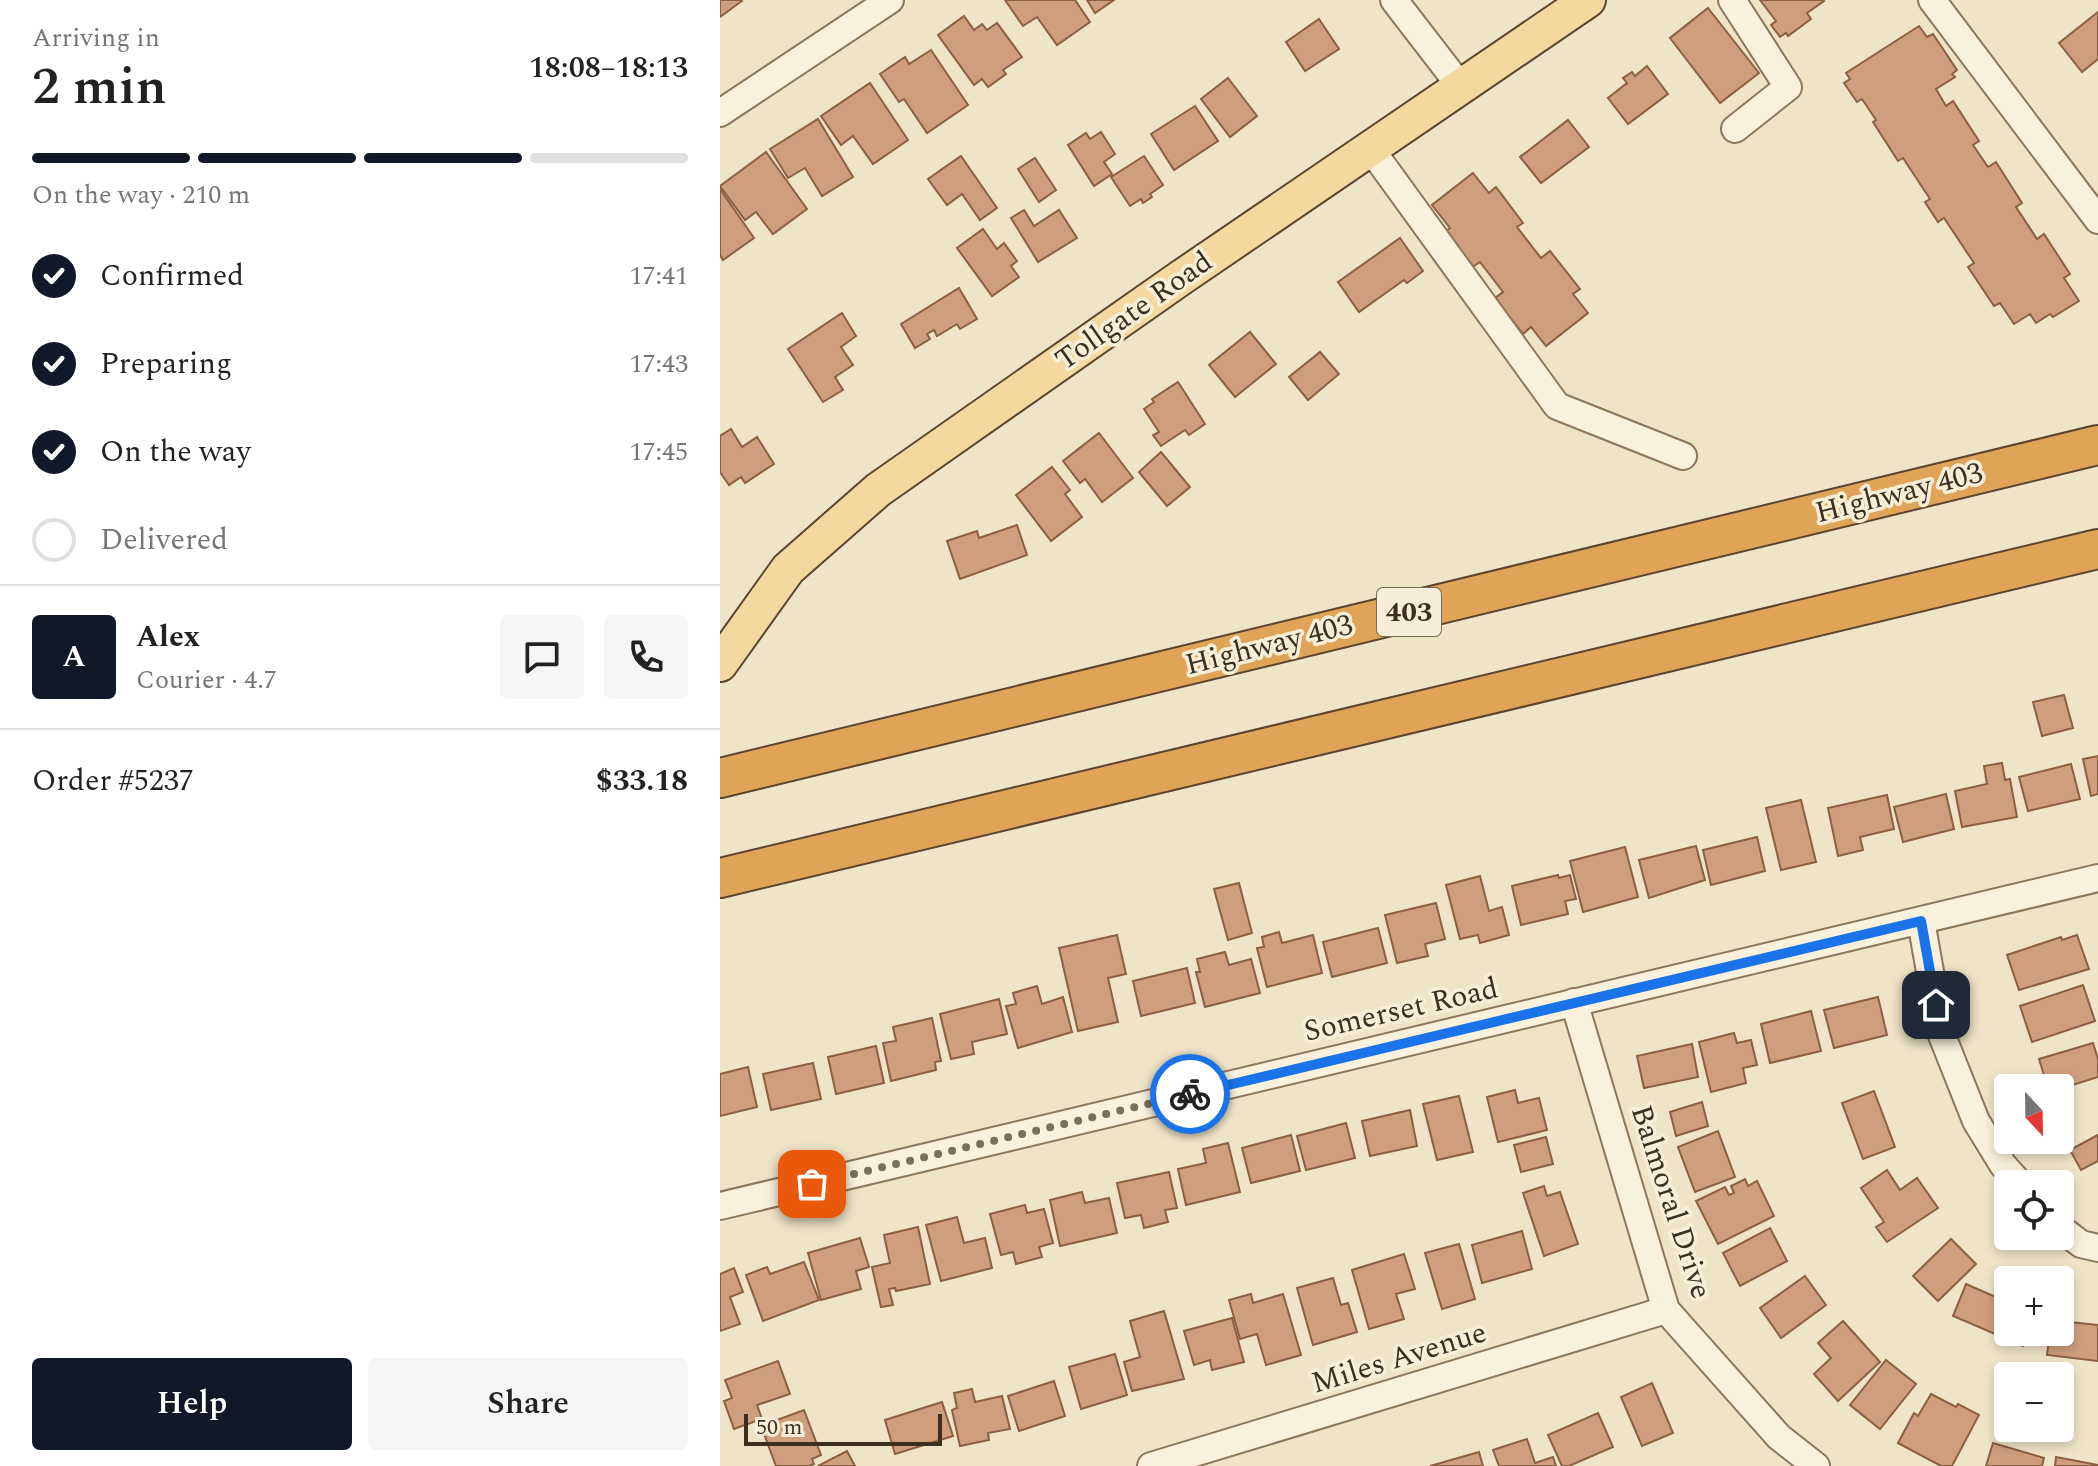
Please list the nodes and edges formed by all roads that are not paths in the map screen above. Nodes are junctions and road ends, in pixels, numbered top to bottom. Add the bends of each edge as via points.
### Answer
1 (890, 0) edge
2 (1394, 0) edge
3 (1588, 0) edge
4 (1732, 0) edge
5 (1932, 0) edge
6 (1461, 87) junction
7 (720, 113) edge
8 (1735, 129) dead end
9 (1370, 148) junction
10 (2098, 220) edge
11 (2098, 445) edge
12 (1683, 456) dead end
13 (2098, 549) edge
14 (720, 664) edge
15 (720, 778) edge
16 (720, 878) edge
17 (2098, 878) edge
18 (1921, 921) junction
19 (1574, 1002) junction
20 (2007, 1170) edge
21 (720, 1206) edge
22 (2074, 1239) edge
23 (2098, 1248) edge
24 (1666, 1310) junction
25 (1151, 1466) edge
26 (1816, 1466) edge

1 - 7 street
2 - 6 street
3 - 6 main road, Tollgate Road
4 - 8 street via 1788,87
5 - 10 street
6 - 9 main road, Tollgate Road
9 - 12 street via 1557,406
9 - 14 main road, Tollgate Road via 878,490 788,569
11 - 15 highway, Highway 403 / 403
13 - 16 highway
17 - 18 street, Somerset Road
18 - 19 street, Somerset Road
18 - 20 street via 1941,1033 1976,1121
19 - 21 street, Somerset Road
19 - 24 street, Balmoral Drive
22 - 23 street
24 - 25 street, Miles Avenue
24 - 26 street, Balmoral Drive via 1779,1437

